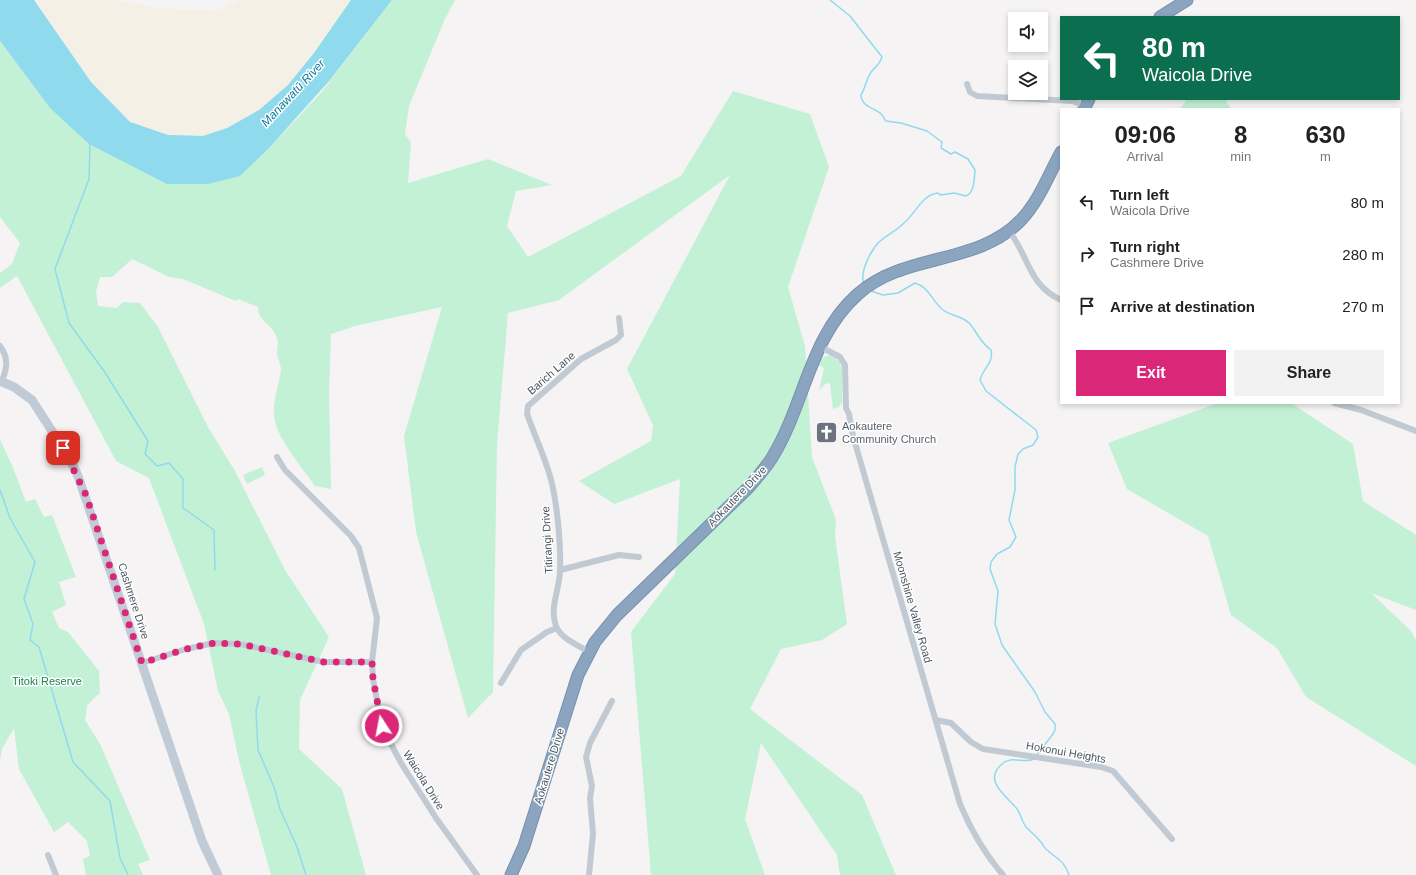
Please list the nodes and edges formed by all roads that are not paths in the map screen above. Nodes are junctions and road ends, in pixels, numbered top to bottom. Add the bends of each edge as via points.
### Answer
1 (1187, 0) edge
2 (1162, 16) edge
3 (967, 84) dead end
4 (1086, 105) edge
5 (1060, 154) edge
6 (1009, 231) junction
7 (1060, 299) edge
8 (619, 318) dead end
9 (0, 346) edge
10 (819, 346) junction
11 (1, 381) edge
12 (1338, 404) edge
13 (527, 414) joint
14 (1416, 431) edge
15 (277, 457) dead end
16 (639, 557) dead end
17 (560, 570) junction
18 (557, 628) junction
19 (589, 652) junction
20 (372, 662) junction
21 (142, 663) junction
22 (501, 684) dead end
23 (612, 701) dead end
24 (936, 720) junction
25 (1172, 838) dead end
26 (48, 855) dead end
27 (56, 875) edge
28 (218, 875) edge
29 (477, 875) edge
30 (511, 875) edge
31 (589, 875) edge
32 (1003, 875) edge

1 - 2 highway
3 - 4 street via 970,92 977,96 1072,101
5 - 6 highway, Aokautere Drive via 1030,208
6 - 7 street via 1032,276 1044,289
6 - 10 highway, Aokautere Drive via 977,248 900,270 870,284 835,318
8 - 13 street, Barich Lane via 621,335 580,359 528,406
9 - 11 street via 7,361
10 - 19 highway, Aokautere Drive via 774,456 749,487 617,615
10 - 24 street, Moonshine Valley Road via 840,357 845,365 846,408 853,436
11 - 21 street, Cashmere Drive via 32,400 70,459 86,495
12 - 14 street via 1362,410
13 - 17 street, Titirangi Drive via 550,476 556,511
15 - 20 street, Waicola Drive via 285,470 351,536 359,548 377,618
16 - 17 street via 619,555
17 - 18 street, Titirangi Drive via 553,606
18 - 19 street via 562,636
18 - 22 street via 521,650
19 - 30 highway, Aokautere Drive via 578,675 524,846
20 - 21 street via 324,662 240,644 214,643
20 - 29 street, Waicola Drive via 382,726 401,763 436,818
21 - 28 street, Cashmere Drive via 202,841
23 - 31 street via 587,750 586,763 592,786 590,798 593,834
24 - 25 street, Hokonui Heights via 951,723 971,742 983,749 1102,766 1113,771
24 - 32 street, Moonshine Valley Road via 960,804 971,830 988,858
26 - 27 street

